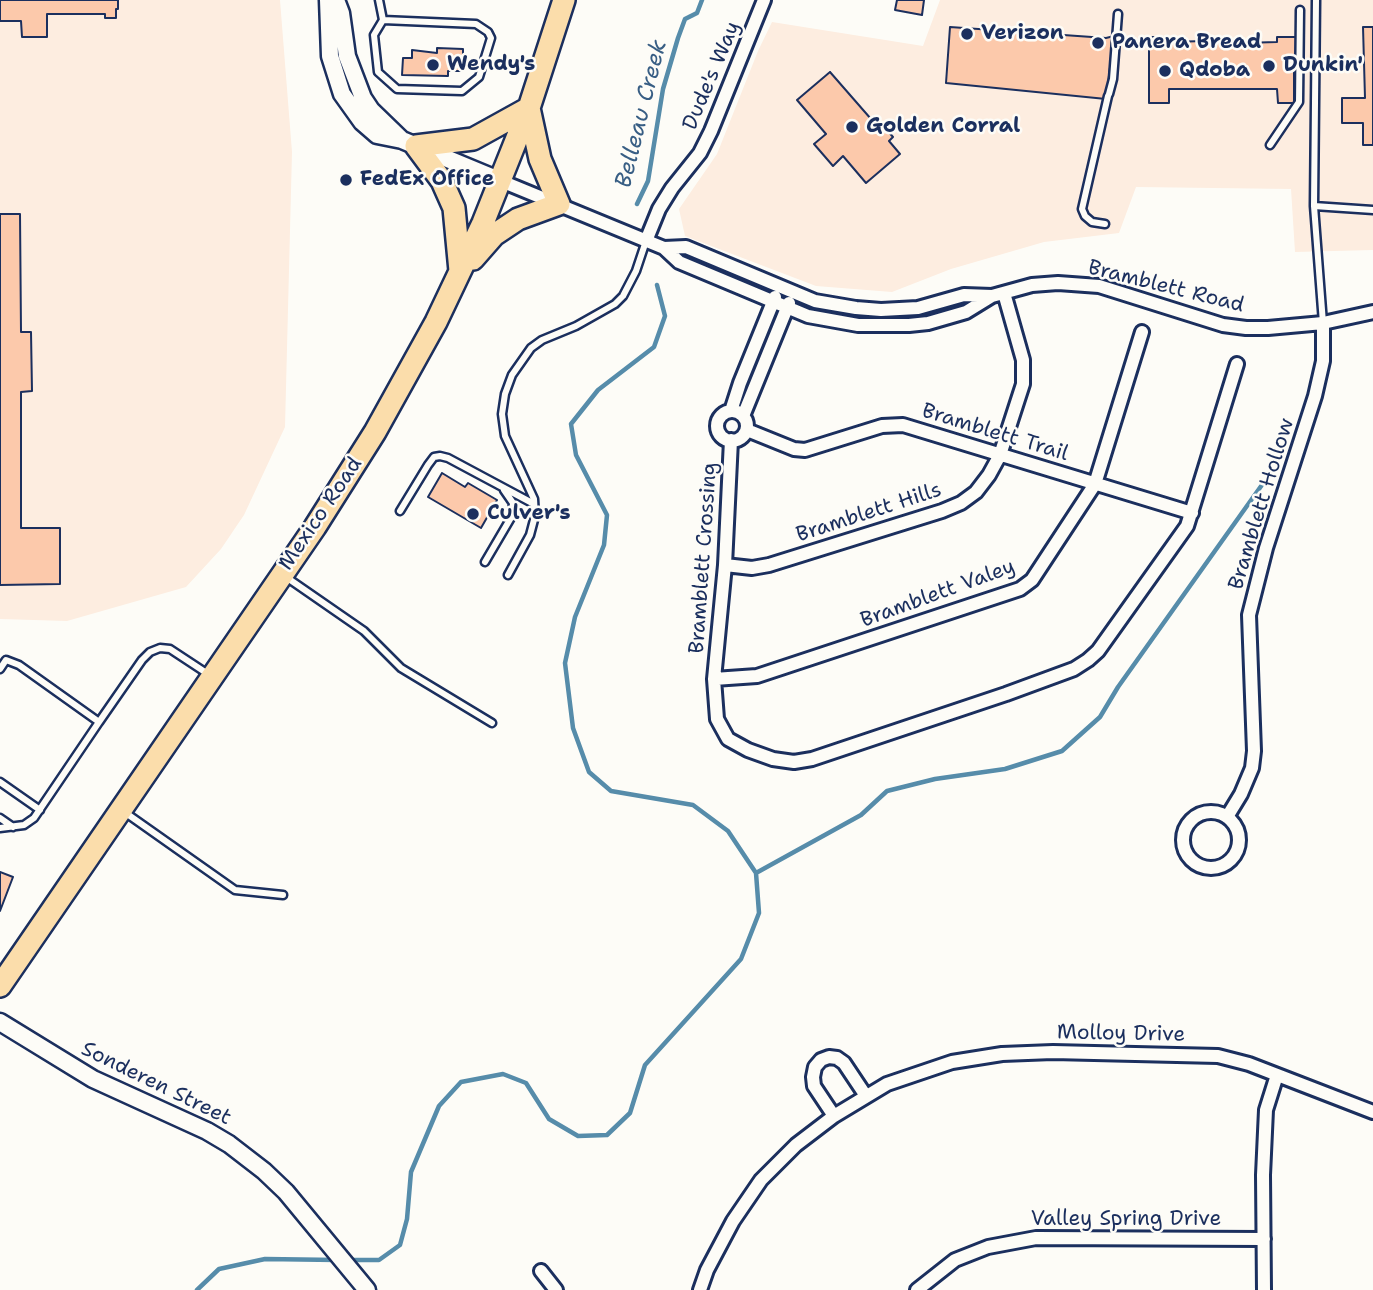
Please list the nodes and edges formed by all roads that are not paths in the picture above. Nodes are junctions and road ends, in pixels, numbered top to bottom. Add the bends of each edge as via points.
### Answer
1 (328, 0) edge
2 (336, 0) edge
3 (379, 0) edge
4 (564, 0) edge
5 (764, 0) edge
6 (1316, 0) edge
7 (1300, 10) dead end
8 (1118, 14) dead end
9 (383, 20) junction
10 (529, 108) junction
11 (409, 143) junction
12 (1270, 145) dead end
13 (501, 181) junction
14 (559, 204) junction
15 (1314, 206) junction
16 (1373, 210) edge
17 (1105, 224) dead end
18 (646, 241) junction
19 (664, 248) junction
20 (460, 273) junction
21 (779, 288) junction
22 (793, 293) junction
23 (998, 294) junction
24 (773, 302) junction
25 (787, 308) junction
26 (1373, 312) edge
27 (1323, 323) junction
28 (1142, 332) dead end
29 (1237, 364) dead end
30 (737, 413) junction
31 (747, 430) junction
32 (731, 440) junction
33 (1000, 455) junction
34 (1096, 484) junction
35 (502, 487) junction
36 (534, 504) junction
37 (400, 510) dead end
38 (1192, 513) junction
39 (485, 562) dead end
40 (725, 565) junction
41 (282, 574) junction
42 (508, 575) dead end
43 (3, 660) edge
44 (0, 669) edge
45 (212, 677) junction
46 (714, 678) junction
47 (99, 722) junction
48 (492, 723) dead end
49 (0, 782) edge
50 (40, 810) junction
51 (122, 810) junction
52 (1227, 817) junction
53 (0, 818) edge
54 (14, 827) junction
55 (0, 828) edge
56 (283, 895) dead end
57 (0, 986) edge
58 (0, 1023) edge
59 (1277, 1075) junction
60 (866, 1096) junction
61 (1373, 1112) edge
62 (834, 1116) junction
63 (1264, 1239) junction
64 (541, 1271) dead end
65 (365, 1287) edge
66 (556, 1290) edge
67 (700, 1290) edge
68 (917, 1290) edge
69 (1264, 1290) edge

1 - 11 street via 330,56 342,94 377,135
2 - 11 street via 347,55 363,98
3 - 9 lane
4 - 10 main road, Mexico Road
5 - 18 street, Dude's Way via 711,131 659,209
6 - 15 lane
7 - 12 lane via 1299,102
8 - 17 lane via 1113,79 1082,209 1091,222
9 - 9 lane via 374,35 378,72 397,89 462,91 479,77 491,38 476,24
10 - 11 main road via 473,139
10 - 13 main road, Mexico Road
10 - 14 main road via 540,159
11 - 13 street
11 - 20 main road via 442,181 454,208
13 - 14 street, Bramblett Road
13 - 20 main road, Mexico Road
14 - 18 street, Bramblett Road
14 - 20 main road via 518,219 494,235
15 - 16 lane
15 - 27 lane
18 - 19 street, Bramblett Road
18 - 36 lane, Dude's Way via 636,271 615,304 542,340 512,374 502,414 505,436
19 - 21 street, Bramblett Road via 686,247
19 - 24 street, Bramblett Road via 679,262
20 - 41 main road, Mexico Road via 375,432
21 - 22 street, Bramblett Road
21 - 24 street
22 - 23 street, Bramblett Road via 837,306 881,310
22 - 25 street
23 - 25 street, Bramblett Road via 966,312 909,325 858,325
23 - 27 street, Bramblett Road via 1032,285 1091,285 1223,325 1268,328
23 - 33 street, Bramblett Hills via 1024,371
24 - 25 street, Bramblett Road
24 - 30 street via 740,383
25 - 30 street
26 - 27 street, Bramblett Road
27 - 52 street, Bramblett Hollow via 1323,361 1315,396 1249,615 1254,751 1252,768
28 - 34 street, Bramblett Valey
29 - 38 street, Bramblett Crossing
30 - 31 street
30 - 32 street via 721,416 717,427
31 - 32 street
31 - 33 street, Bramblett Trail via 805,450 882,426 903,425
32 - 40 street, Bramblett Crossing
33 - 34 street, Bramblett Trail
33 - 40 street, Bramblett Hills via 976,492 942,511 769,565
34 - 38 street, Bramblett Trail
34 - 46 street, Bramblett Valey via 1040,570 1020,589 757,677
35 - 36 lane
35 - 37 lane via 448,458 434,457
35 - 39 lane via 513,503 512,516
36 - 42 lane via 530,535
38 - 46 street, Bramblett Crossing via 1098,651 1074,669 1006,694 794,762 761,755 728,739 717,719
40 - 46 street, Bramblett Crossing
41 - 45 main road, Mexico Road
41 - 48 lane via 364,631 401,668
43 - 44 lane
43 - 47 lane via 19,665
45 - 47 lane via 170,649 160,648 142,660
45 - 51 main road, Mexico Road
47 - 50 lane
49 - 50 lane
50 - 54 lane
51 - 56 lane via 235,890
51 - 57 main road, Mexico Road
52 - 52 street via 1211,812 1187,825 1185,852 1197,865 1214,869 1231,861 1238,835
53 - 54 lane
54 - 55 lane
58 - 65 street, Sonderen Street via 93,1079 229,1144 286,1192
59 - 60 street, Molloy Drive via 1218,1056 1002,1054 952,1062
59 - 61 street, Molloy Drive
59 - 63 street via 1266,1110
60 - 62 street, Molloy Drive
60 - 62 street via 844,1063 837,1058 821,1060 815,1067 814,1086
62 - 67 street, Molloy Drive via 796,1144 761,1180 725,1233
63 - 68 street, Valley Spring Drive via 1036,1238 988,1247 955,1260
63 - 69 street
64 - 66 street

